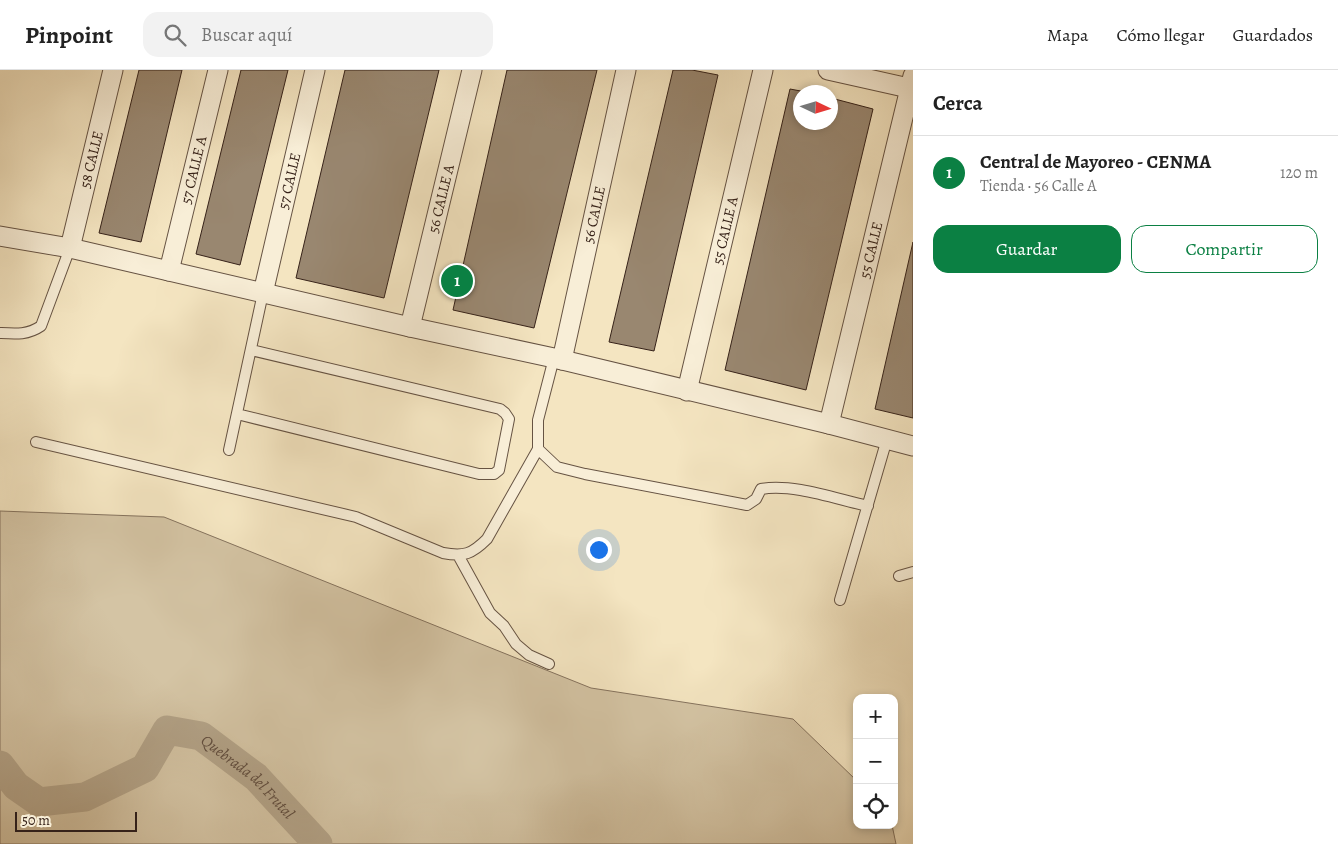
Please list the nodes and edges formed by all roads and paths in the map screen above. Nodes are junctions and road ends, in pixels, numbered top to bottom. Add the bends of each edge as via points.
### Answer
1 (113, 70) edge
2 (218, 70) edge
3 (315, 70) edge
4 (472, 70) edge
5 (626, 70) edge
6 (763, 70) edge
7 (828, 70) edge
8 (912, 85) edge
9 (0, 236) edge
10 (70, 248) junction
11 (169, 271) junction
12 (263, 293) junction
13 (410, 327) junction
14 (0, 333) edge
15 (251, 350) junction
16 (558, 359) junction
17 (687, 391) junction
18 (237, 414) junction
19 (830, 424) junction
20 (887, 439) junction
21 (36, 442) dead end
22 (913, 446) edge
23 (538, 448) junction
24 (229, 450) dead end
25 (868, 506) junction
26 (458, 555) junction
27 (913, 572) edge
28 (899, 576) dead end
29 (840, 600) dead end
30 (549, 664) dead end

1 - 10 street, 58 CALLE
2 - 11 street, 57 CALLE A
3 - 12 street, 57 CALLE
4 - 13 street, 56 CALLE A
5 - 16 street, 56 CALLE
6 - 17 street, 55 CALLE A
7 - 8 street
8 - 19 street, 55 CALLE
9 - 10 street
10 - 11 street
10 - 14 lane via 41,326 32,333
11 - 12 street
12 - 13 street
12 - 15 lane
13 - 16 street
15 - 18 lane
15 - 18 lane via 500,409 509,418 499,470 494,474 479,474
16 - 17 street
16 - 23 lane via 538,420
17 - 19 street
18 - 24 lane
19 - 20 street
20 - 22 street
20 - 25 lane
21 - 26 lane via 356,517 443,553
23 - 25 lane via 558,467 747,505 756,499 761,489 774,486
23 - 26 lane via 487,539 475,551
25 - 29 lane
26 - 30 lane via 490,613 516,644 529,655
27 - 28 lane

